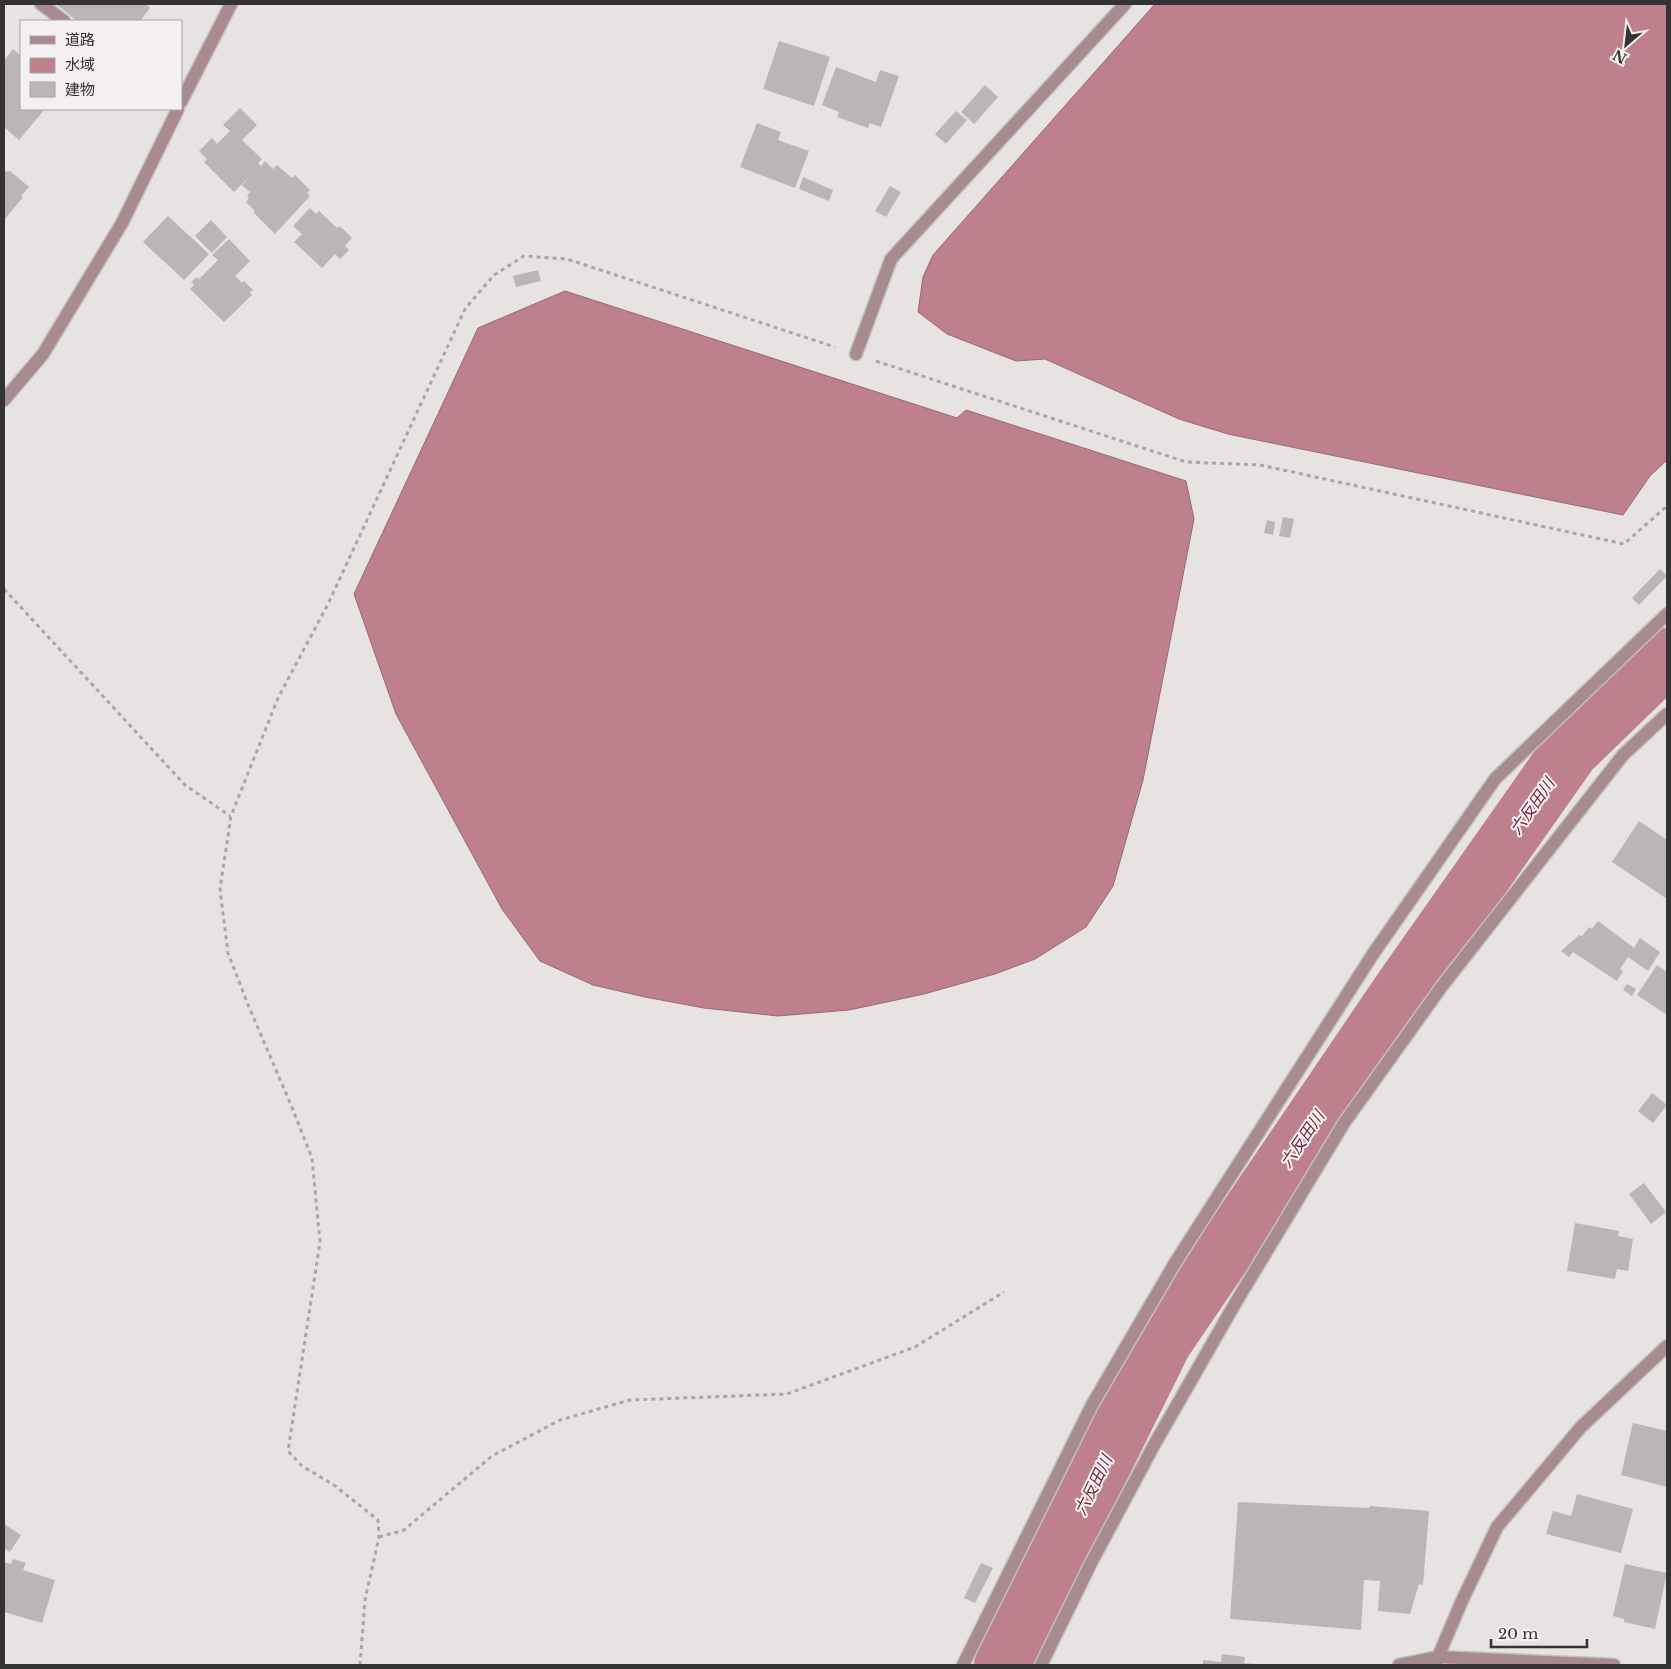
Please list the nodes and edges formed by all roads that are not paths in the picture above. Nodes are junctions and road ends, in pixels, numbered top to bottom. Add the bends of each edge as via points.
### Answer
1 (41, 4) edge
2 (231, 4) edge
3 (1125, 4) edge
4 (63, 20) edge
5 (182, 100) edge
6 (178, 110) edge
7 (856, 354) road end
8 (4, 400) edge
9 (1667, 614) edge
10 (1667, 714) edge
11 (1667, 1346) edge
12 (1437, 1661) edge
13 (963, 1665) edge
14 (1042, 1665) edge
15 (1399, 1665) edge
16 (1614, 1665) edge

1 - 4 street
2 - 5 street
3 - 7 street via 891,258
6 - 8 street via 122,223 43,354
9 - 13 street via 1495,779 1373,954 1175,1263 1092,1405
10 - 14 street via 1623,755 1442,986 1344,1123 1154,1445 1091,1563
11 - 12 street via 1581,1427 1497,1526
12 - 15 street
12 - 16 street

